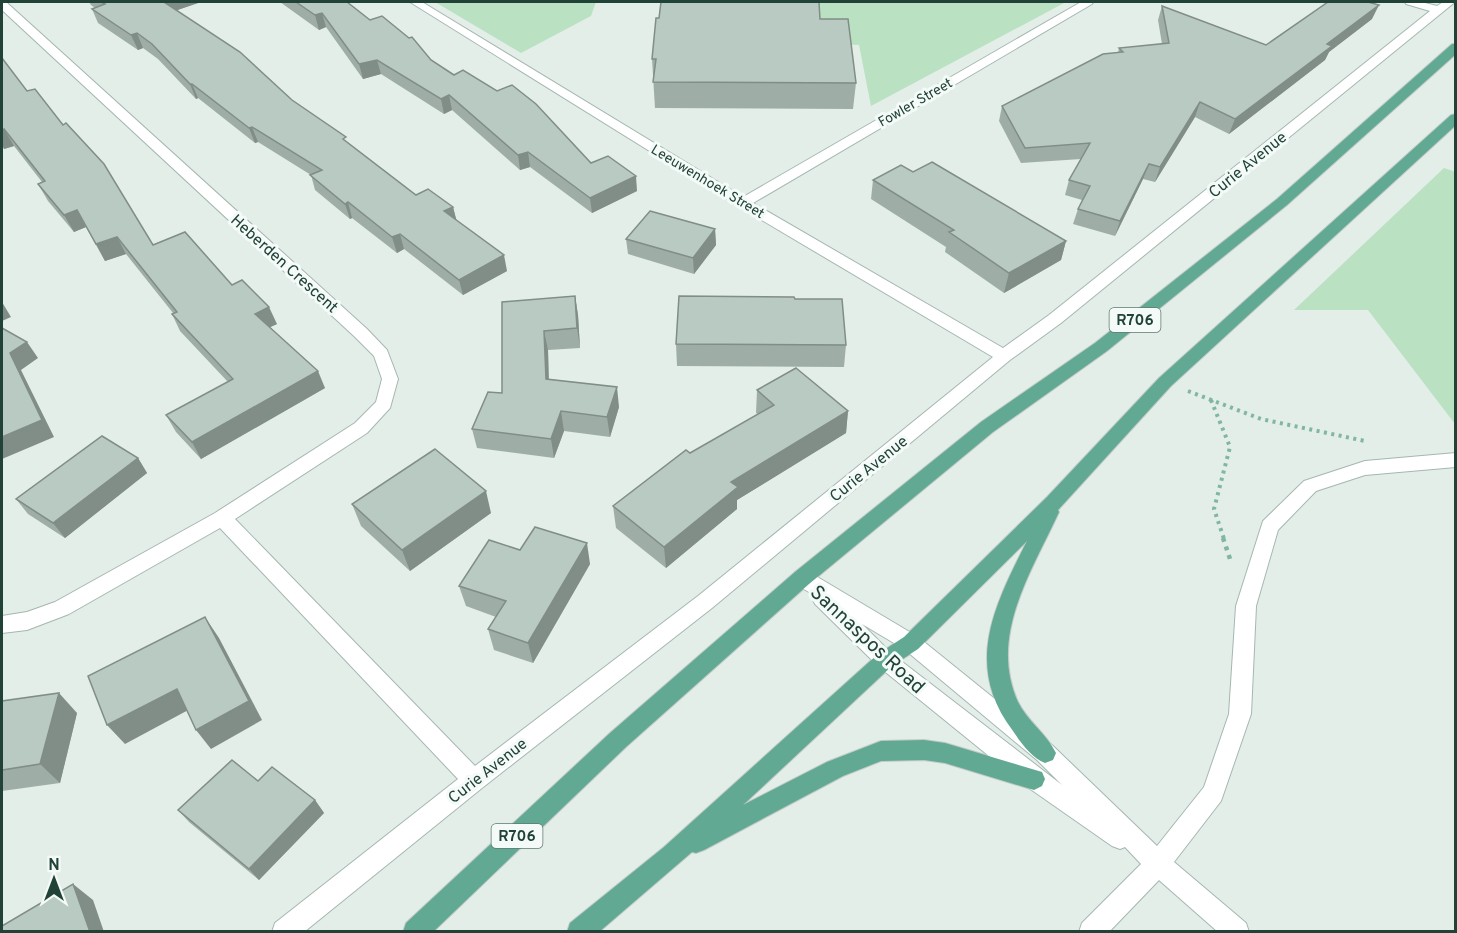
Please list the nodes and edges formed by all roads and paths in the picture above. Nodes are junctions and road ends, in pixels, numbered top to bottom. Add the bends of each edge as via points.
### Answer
1 (415, 2) edge
2 (1088, 2) edge
3 (1410, 2) edge
4 (2, 4) edge
5 (1444, 6) edge
6 (1455, 47) edge
7 (1455, 118) edge
8 (743, 203) junction
9 (1004, 356) junction
10 (1165, 382) junction
11 (1211, 400) junction
12 (1367, 442) dead end
13 (1455, 460) edge
14 (1054, 502) junction
15 (222, 518) junction
16 (1232, 563) dead end
17 (802, 578) junction
18 (2, 624) edge
19 (911, 643) junction
20 (885, 660) junction
21 (1046, 753) junction
22 (1034, 779) junction
23 (474, 780) junction
24 (672, 855) junction
25 (1158, 864) junction
26 (284, 932) edge
27 (415, 932) edge
28 (579, 932) edge
29 (1091, 932) edge
30 (1238, 932) edge

1 - 8 street, Leeuwenhoek Street
2 - 8 street, Fowler Street
3 - 5 street
4 - 15 street, Heberden Crescent via 361,333 381,354 387,368 390,379 384,404 372,418
5 - 9 street, Curie Avenue
6 - 17 main road, R706 via 1273,209 1101,347 987,427
7 - 10 main road
8 - 9 street, Leeuwenhoek Street
9 - 23 street, Curie Avenue via 705,602
10 - 11 path
10 - 14 main road
11 - 12 path via 1261,419
11 - 16 path via 1230,447 1214,509
13 - 25 street via 1365,468 1310,486 1270,526 1246,606 1240,714 1213,793
14 - 19 main road
14 - 21 main road via 1008,605 998,640 1006,696 1017,720
15 - 18 street, Heberden Crescent via 62,608 27,621
15 - 23 street
17 - 19 street, Sannaspos Road
17 - 20 street, Sannaspos Road
17 - 27 main road, R706 via 618,740
19 - 20 main road
19 - 21 street, Sannaspos Road
20 - 22 street, Sannaspos Road
20 - 24 main road
21 - 25 street, Sannaspos Road
22 - 24 main road via 945,753 881,751 835,768
22 - 25 street, Sannaspos Road
23 - 26 street, Curie Avenue
24 - 28 main road
25 - 29 street
25 - 30 street, Sannaspos Road

